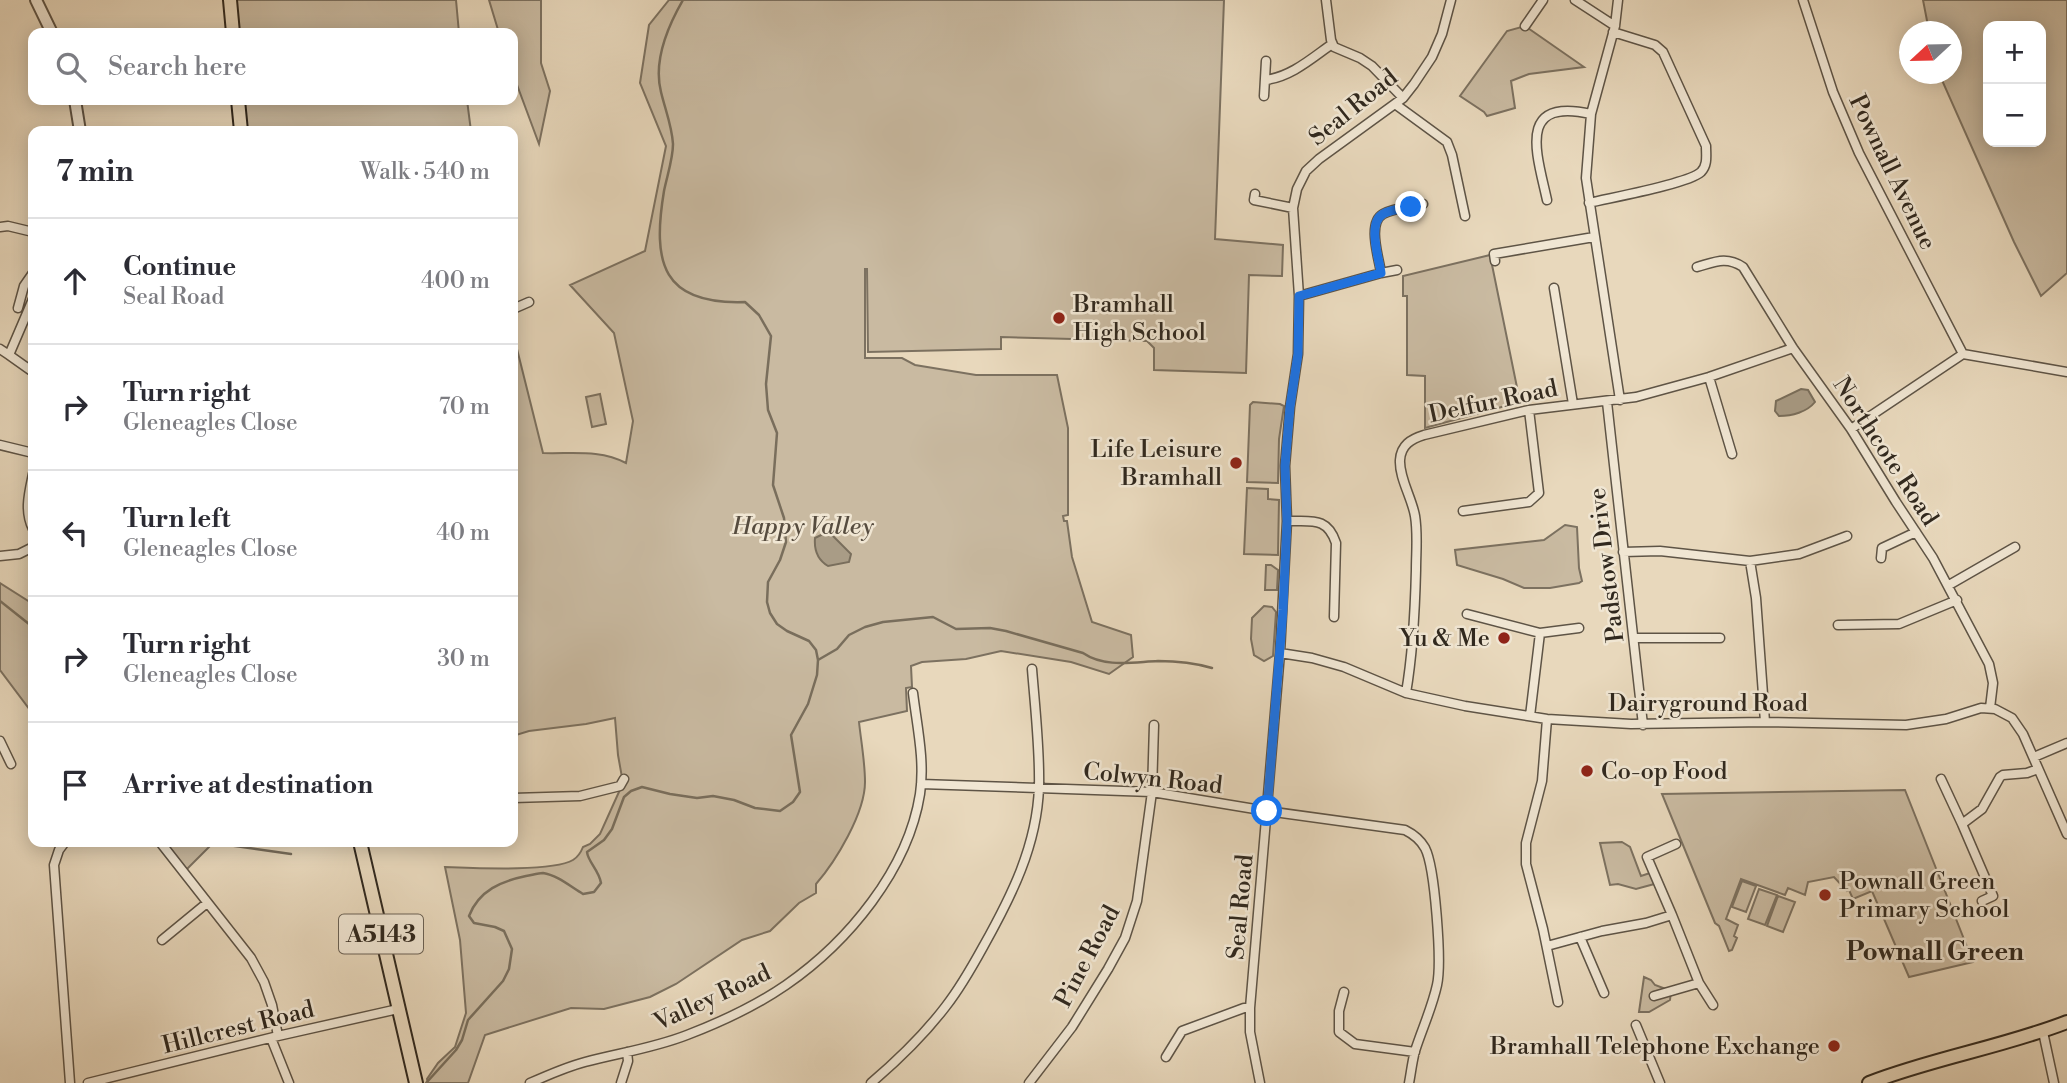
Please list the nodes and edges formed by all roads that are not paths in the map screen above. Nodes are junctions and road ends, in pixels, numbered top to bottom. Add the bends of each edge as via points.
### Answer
1 (36, 0) edge
2 (230, 0) edge
3 (1326, 0) edge
4 (1451, 0) edge
5 (1543, 0) edge
6 (1575, 0) edge
7 (1618, 0) edge
8 (1803, 0) edge
9 (1525, 26) dead end
10 (50, 28) edge
11 (233, 28) edge
12 (1614, 29) junction
13 (1332, 44) junction
14 (1266, 61) dead end
15 (1265, 80) junction
16 (1264, 96) dead end
17 (1403, 98) junction
18 (1395, 104) junction
19 (76, 105) edge
20 (238, 105) edge
21 (1591, 114) junction
22 (79, 126) edge
23 (241, 126) edge
24 (1255, 194) dead end
25 (1547, 200) dead end
26 (1589, 203) junction
27 (1423, 204) dead end
28 (1293, 208) junction
29 (1465, 216) dead end
30 (0, 227) edge
31 (28, 231) edge
32 (1594, 237) junction
33 (1495, 261) dead end
34 (1697, 267) dead end
35 (1397, 270) dead end
36 (1381, 273) junction
37 (28, 280) edge
38 (1299, 296) junction
39 (1542, 296) dead end
40 (528, 302) dead end
41 (518, 307) edge
42 (18, 308) dead end
43 (28, 311) edge
44 (1793, 348) junction
45 (0, 349) edge
46 (1964, 354) junction
47 (9, 355) junction
48 (28, 368) edge
49 (2067, 372) edge
50 (1709, 377) junction
51 (1620, 400) junction
52 (1607, 401) junction
53 (1573, 404) junction
54 (1529, 410) junction
55 (1851, 429) junction
56 (0, 445) edge
57 (28, 452) edge
58 (1732, 454) dead end
59 (1464, 511) dead end
60 (1287, 521) junction
61 (1916, 531) junction
62 (1847, 536) dead end
63 (2015, 547) dead end
64 (28, 550) edge
65 (1623, 552) junction
66 (0, 556) edge
67 (1881, 558) dead end
68 (1750, 561) junction
69 (1949, 584) junction
70 (1957, 600) junction
71 (1467, 614) dead end
72 (1334, 617) dead end
73 (1838, 625) dead end
74 (1579, 628) dead end
75 (1540, 633) junction
76 (1634, 638) junction
77 (1720, 638) dead end
78 (1280, 653) junction
79 (1032, 669) dead end
80 (914, 693) dead end
81 (1406, 693) junction
82 (1990, 708) junction
83 (1530, 716) junction
84 (1547, 719) junction
85 (1765, 722) junction
86 (1154, 724) dead end
87 (1643, 725) junction
88 (0, 741) edge
89 (2067, 743) edge
90 (2034, 757) junction
91 (10, 764) dead end
92 (2038, 769) junction
93 (624, 779) dead end
94 (1941, 779) dead end
95 (921, 784) junction
96 (1039, 787) junction
97 (1152, 792) junction
98 (518, 798) edge
99 (1267, 811) junction
100 (1962, 824) junction
101 (2067, 834) edge
102 (1676, 844) dead end
103 (61, 847) edge
104 (164, 847) edge
105 (361, 847) edge
106 (1982, 901) dead end
107 (207, 903) junction
108 (1672, 915) junction
109 (1580, 937) junction
110 (162, 940) dead end
111 (1547, 946) junction
112 (1699, 983) junction
113 (1344, 992) dead end
114 (1604, 993) dead end
115 (1654, 996) dead end
116 (1559, 1002) dead end
117 (1713, 1005) dead end
118 (1250, 1008) junction
119 (398, 1009) junction
120 (2067, 1022) edge
121 (1636, 1025) dead end
122 (2043, 1032) junction
123 (274, 1037) junction
124 (627, 1052) junction
125 (1415, 1052) junction
126 (1166, 1057) dead end
127 (415, 1080) edge
128 (70, 1083) edge
129 (88, 1083) edge
130 (289, 1083) edge
131 (530, 1083) edge
132 (621, 1083) edge
133 (871, 1083) edge
134 (1029, 1083) edge
135 (1260, 1083) edge
136 (1409, 1083) edge
137 (1660, 1083) edge
138 (1869, 1083) edge
139 (2053, 1083) edge

1 - 10 street
2 - 11 main road
3 - 13 street
4 - 17 street, Seal Road via 1432,57
5 - 9 street
6 - 12 street
7 - 12 street
8 - 46 street, Pownall Avenue via 1859,153
12 - 21 street
12 - 26 street via 1662,52 1706,146 1706,162 1701,172 1676,183
13 - 15 street via 1292,72
13 - 17 street via 1372,66
14 - 15 street
15 - 16 street
17 - 18 street, Seal Road
18 - 28 street, Seal Road via 1306,171
18 - 29 street via 1447,142
19 - 22 street
20 - 23 main road
21 - 25 street via 1556,111 1540,123 1537,149
21 - 26 street via 1586,178
24 - 28 street via 1254,200
26 - 32 street
27 - 36 street via 1384,213 1376,220
28 - 38 street, Seal Road
30 - 31 street
32 - 33 street via 1494,254
32 - 51 street
34 - 44 street, Northcote Road via 1723,260 1743,267
35 - 36 street
36 - 38 street
37 - 42 street
38 - 60 street, Seal Road via 1298,354 1285,466
39 - 53 street via 1554,291
40 - 41 street
43 - 47 street
44 - 50 street, Delfur Road
44 - 55 street, Northcote Road
45 - 47 street
46 - 49 street
46 - 55 street
47 - 48 street
50 - 51 street, Delfur Road
50 - 58 street
51 - 52 street, Delfur Road
52 - 53 street, Delfur Road
52 - 65 street, Padstow Drive
53 - 54 street, Delfur Road
54 - 59 street via 1539,493 1529,502
54 - 81 street, Delfur Road via 1413,439 1401,452 1399,462 1417,534 1415,625
55 - 61 street, Northcote Road
56 - 57 street
60 - 72 street via 1322,523 1334,535
60 - 78 street, Seal Road
61 - 67 street via 1882,548
61 - 69 street, Northcote Road
62 - 68 street via 1799,554
63 - 69 street
64 - 66 street
65 - 68 street via 1660,551
65 - 76 street, Padstow Drive
68 - 85 street
69 - 70 street, Northcote Road
70 - 73 street via 1899,624
70 - 82 street, Northcote Road via 1989,664 1993,683
71 - 75 street
74 - 75 street
75 - 83 street
76 - 77 street
76 - 87 street, Padstow Drive
78 - 81 street, Dairyground Road via 1344,667
78 - 99 street, Seal Road
79 - 96 street
80 - 95 street, Valley Road
81 - 83 street, Dairyground Road
82 - 85 street, Dairyground Road via 1906,725
82 - 90 street via 2012,718
83 - 84 street, Dairyground Road
84 - 87 street, Dairyground Road
84 - 111 street via 1542,781 1526,844 1526,864
85 - 87 street, Dairyground Road
86 - 97 street, Pine Road
88 - 91 street
89 - 90 street
90 - 92 street
92 - 100 street via 1997,779 1982,809
92 - 101 street
93 - 98 street via 620,786 580,796
94 - 100 street
95 - 96 street, Colwyn Road
95 - 124 street, Valley Road via 899,858 864,911 832,945 787,984 752,1005 687,1035
96 - 97 street, Colwyn Road
96 - 133 street via 1025,862 969,972 921,1036
97 - 99 street, Colwyn Road
97 - 134 street, Pine Road via 1137,901 1125,938 1072,1027
99 - 118 street, Seal Road
99 - 125 street, Colwyn Road via 1405,830 1423,844 1435,887 1438,981
100 - 106 street via 1993,896
102 - 108 street via 1647,857
103 - 128 street via 54,865
104 - 107 street
105 - 119 main road, A5143
107 - 110 street
107 - 123 street via 251,958 264,982 272,1005
108 - 109 street
108 - 112 street
109 - 111 street
109 - 114 street
111 - 116 street
112 - 115 street
112 - 117 street
113 - 125 street via 1339,1032 1355,1044
118 - 126 street via 1182,1031
118 - 135 street, Seal Road
119 - 123 street, Hillcrest Road
119 - 127 main road, A5143
120 - 122 main road
121 - 137 street
122 - 138 main road
122 - 139 street
123 - 129 street, Hillcrest Road
123 - 130 street
124 - 131 street, Valley Road via 581,1063
124 - 132 street
125 - 136 street, Colwyn Road

